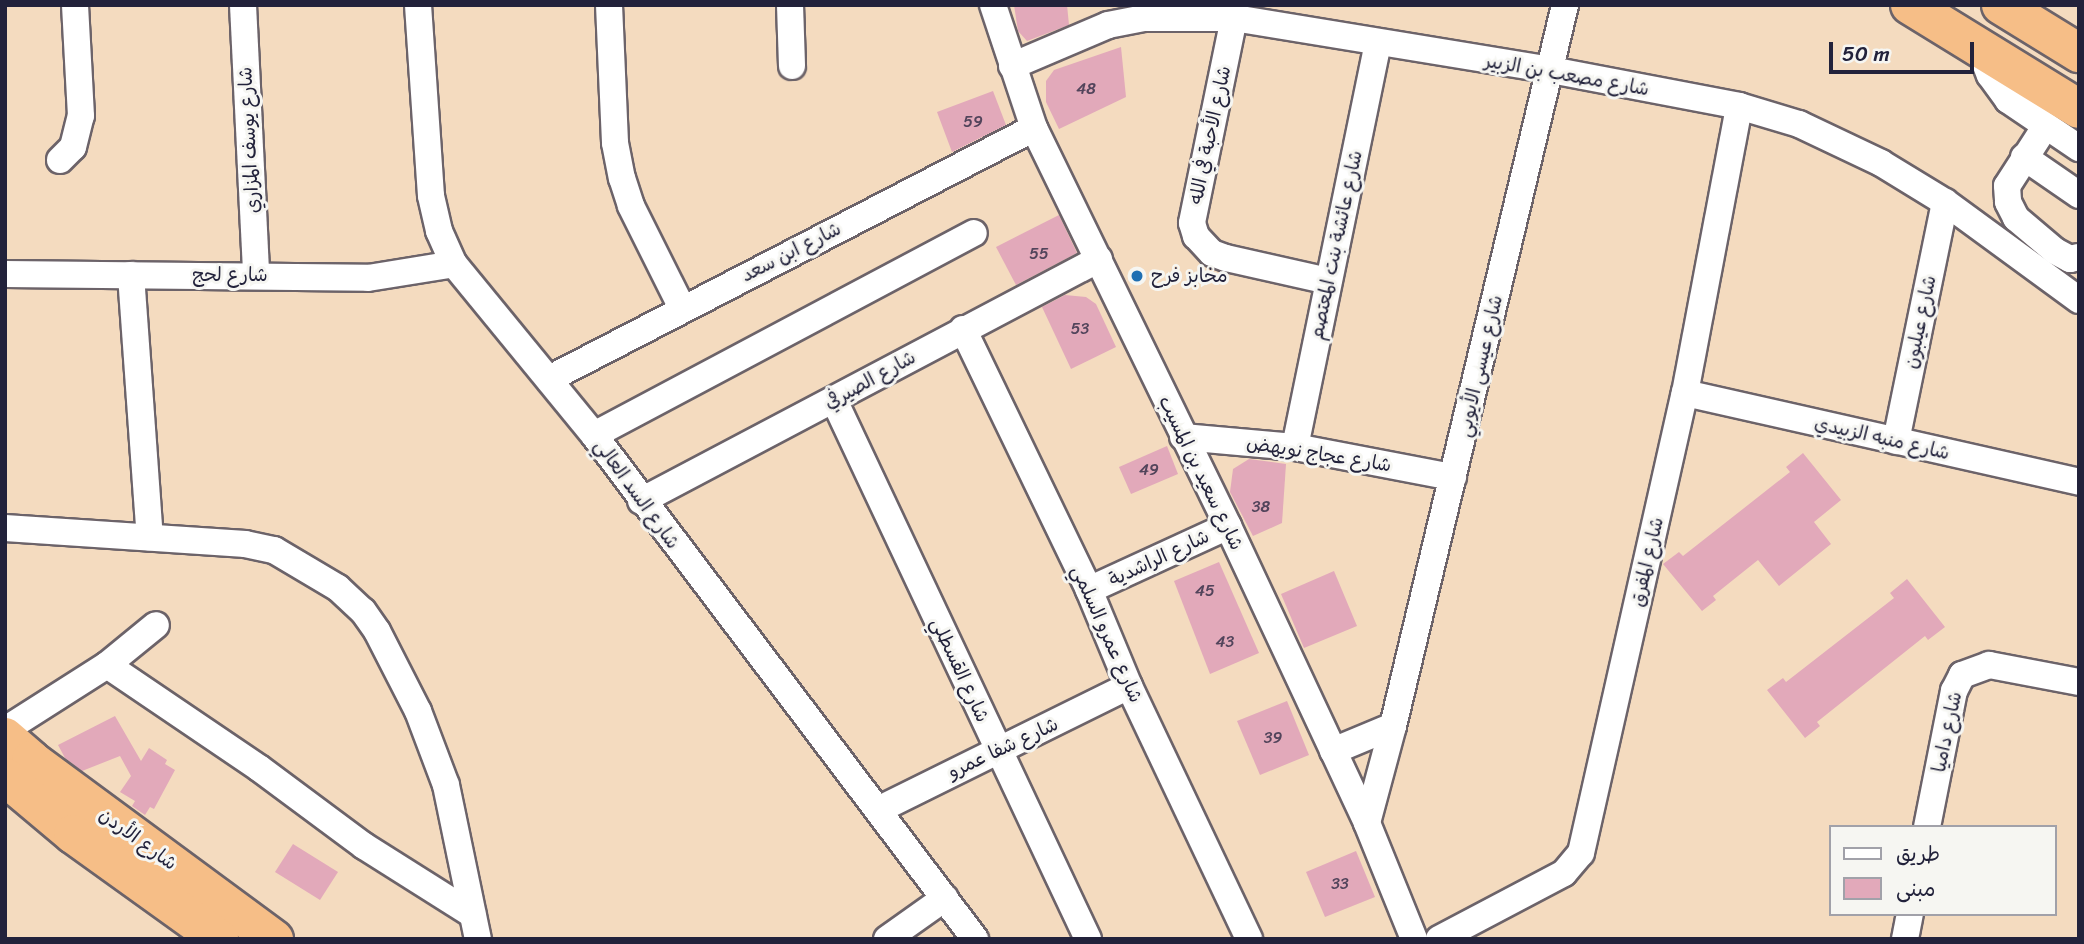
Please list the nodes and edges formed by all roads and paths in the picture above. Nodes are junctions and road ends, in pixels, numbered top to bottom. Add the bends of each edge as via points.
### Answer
1 (75, 5) edge
2 (243, 5) edge
3 (418, 5) edge
4 (609, 5) edge
5 (790, 5) edge
6 (993, 5) edge
7 (1565, 5) edge
8 (1910, 5) edge
9 (2001, 5) edge
10 (1234, 18) junction
11 (1378, 44) junction
12 (1979, 47) junction
13 (2079, 53) edge
14 (792, 66) dead end
15 (1012, 66) junction
16 (1551, 70) junction
17 (1739, 106) junction
18 (2079, 109) edge
19 (1034, 128) junction
20 (2034, 142) junction
21 (2079, 148) edge
22 (60, 160) dead end
23 (2079, 174) edge
24 (2079, 195) edge
25 (1945, 202) junction
26 (974, 233) dead end
27 (2079, 257) edge
28 (1099, 259) junction
29 (454, 264) junction
30 (5, 274) edge
31 (131, 275) junction
32 (256, 275) junction
33 (1328, 281) junction
34 (2079, 300) edge
35 (682, 308) junction
36 (963, 329) junction
37 (549, 379) junction
38 (1685, 393) junction
39 (834, 400) junction
40 (594, 435) junction
41 (1183, 437) junction
42 (1896, 441) junction
43 (1295, 447) junction
44 (1453, 477) junction
45 (2079, 482) edge
46 (641, 501) junction
47 (1228, 526) junction
48 (5, 528) edge
49 (150, 537) junction
50 (1089, 590) junction
51 (156, 625) dead end
52 (107, 666) junction
53 (2079, 682) edge
54 (1129, 686) junction
55 (1393, 726) junction
56 (5, 730) edge
57 (5, 737) edge
58 (1333, 751) junction
59 (999, 752) junction
60 (5, 777) edge
61 (878, 810) junction
62 (1367, 823) junction
63 (1927, 825) edge
64 (945, 898) junction
65 (1910, 916) edge
66 (475, 926) edge
67 (219, 939) edge
68 (274, 939) edge
69 (887, 939) edge
70 (975, 939) edge
71 (1088, 939) edge
72 (1249, 939) edge
73 (1415, 939) edge
74 (1439, 939) edge
75 (1905, 939) edge

1 - 22 street via 81,116 73,147
2 - 32 street, شارع يوسف المزاري
3 - 29 street, شارع السد العالي via 431,196 439,231
4 - 35 street via 615,143 622,178 631,206
5 - 14 street
6 - 15 street, شارع سعيد بن المسيب
7 - 16 street, شارع عيسى الأيوبي
8 - 12 highway
9 - 13 highway
10 - 11 street, شارع مصعب بن الزبير
10 - 15 street, شارع مصعب بن الزبير via 1144,18 1108,25
10 - 33 street, شارع الأحبة في الله via 1192,223 1196,236 1212,253 1226,258
11 - 16 street, شارع مصعب بن الزبير
11 - 33 street, شارع عائشة بنت المعتصم
12 - 18 highway
12 - 20 street via 1990,75 2020,110
15 - 19 street, شارع سعيد بن المسيب
16 - 17 street, شارع مصعب بن الزبير
16 - 44 street, شارع عيسى الأيوبي
17 - 25 street, شارع مصعب بن الزبير via 1835,139
17 - 38 street, شارع المفرق
19 - 28 street, شارع سعيد بن المسيب
19 - 35 street, شارع ابن سعد
20 - 21 street
20 - 23 street
20 - 24 street
20 - 27 street via 2007,186 2008,202 2016,218 2055,251 2070,259
25 - 34 street, شارع مصعب بن الزبير
25 - 42 street, شارع عيلبون
26 - 40 street
28 - 36 street, شارع الصيرفي
28 - 41 street, شارع سعيد بن المسيب
29 - 32 street, شارع لحج via 368,278
29 - 37 street, شارع السد العالي
30 - 31 street, شارع لحج
31 - 32 street, شارع لحج
31 - 49 street
33 - 43 street, شارع عائشة بنت المعتصم
35 - 37 street, شارع ابن سعد
36 - 39 street, شارع الصيرفي
36 - 50 street, شارع عمرو السلمي
37 - 40 street, شارع السد العالي
38 - 42 street, شارع منبه الزبيدي
38 - 74 street, شارع المفرق via 1578,860 1564,873
39 - 46 street, شارع الصيرفي
39 - 59 street, شارع القسطلي
40 - 46 street, شارع السد العالي
41 - 43 street, شارع عجاج نويهض
41 - 47 street, شارع سعيد بن المسيب
42 - 45 street, شارع منبه الزبيدي
43 - 44 street, شارع عجاج نويهض
44 - 55 street, شارع عيسى الأيوبي
46 - 61 street, شارع السد العالي
47 - 50 street, شارع الراشدية
47 - 58 street, شارع سعيد بن المسيب
48 - 49 street
49 - 66 street via 274,550 338,587 363,611 418,711 446,785
50 - 54 street, شارع عمرو السلمي
51 - 52 street
52 - 56 street
52 - 66 street via 260,768
53 - 63 street, شارع داميا via 1989,665 1962,674 1954,691
54 - 59 street, شارع شفا عمرو
54 - 72 street, شارع عمرو السلمي
55 - 58 street
55 - 62 street, شارع عيسى الأيوبي
57 - 68 highway, شارع الأردن
58 - 62 street, شارع سعيد بن المسيب
59 - 61 street, شارع شفا عمرو
59 - 71 street, شارع القسطلي
60 - 67 highway, شارع الأردن via 73,834
61 - 64 street, شارع السد العالي
62 - 73 street, شارع سعيد بن المسيب
64 - 69 street
64 - 70 street, شارع السد العالي
65 - 75 street

